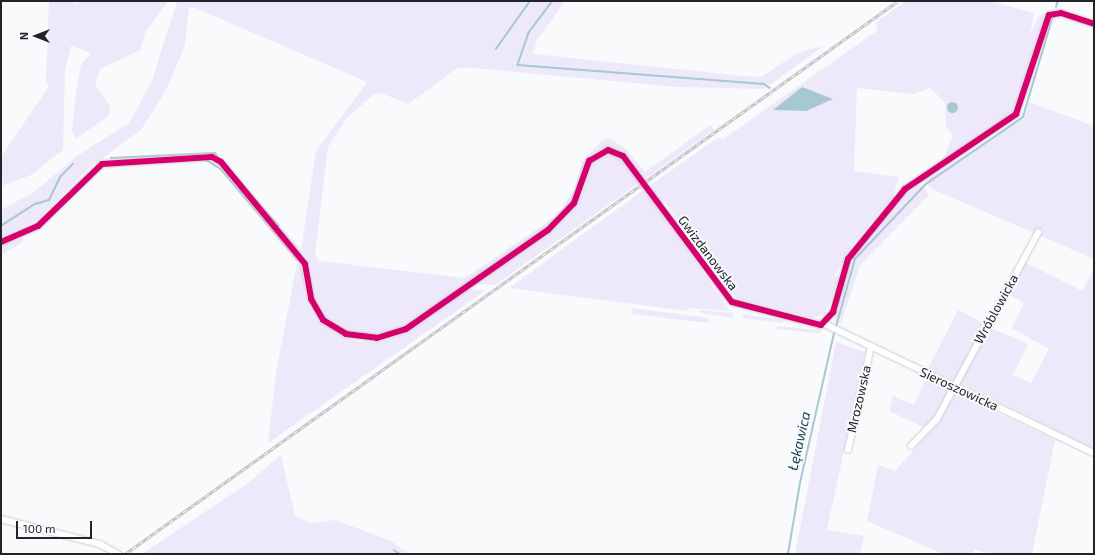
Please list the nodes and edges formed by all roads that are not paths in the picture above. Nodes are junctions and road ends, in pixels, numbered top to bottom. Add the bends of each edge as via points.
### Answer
1 (1094, 24) edge
2 (1038, 233) dead end
3 (1, 242) edge
4 (825, 324) junction
5 (871, 347) junction
6 (954, 386) junction
7 (912, 446) dead end
8 (848, 450) dead end
9 (1094, 453) edge
10 (1, 519) edge
11 (118, 554) edge

1 - 4 street via 1061,13 1049,15 1016,114 905,189 848,259 833,312
2 - 6 street, Wróblowicka
3 - 4 street, Gwizdanowska via 38,226 102,164 208,156 221,162 305,264 314,307 334,329 367,339 398,333 559,221 574,203 589,161 608,150 623,156 732,302 810,324
4 - 5 street, Sieroszowicka
5 - 6 street, Sieroszowicka
5 - 8 street, Mrozowska
6 - 7 street, Wróblowicka via 937,419
6 - 9 street, Sieroszowicka
10 - 11 street via 100,544

